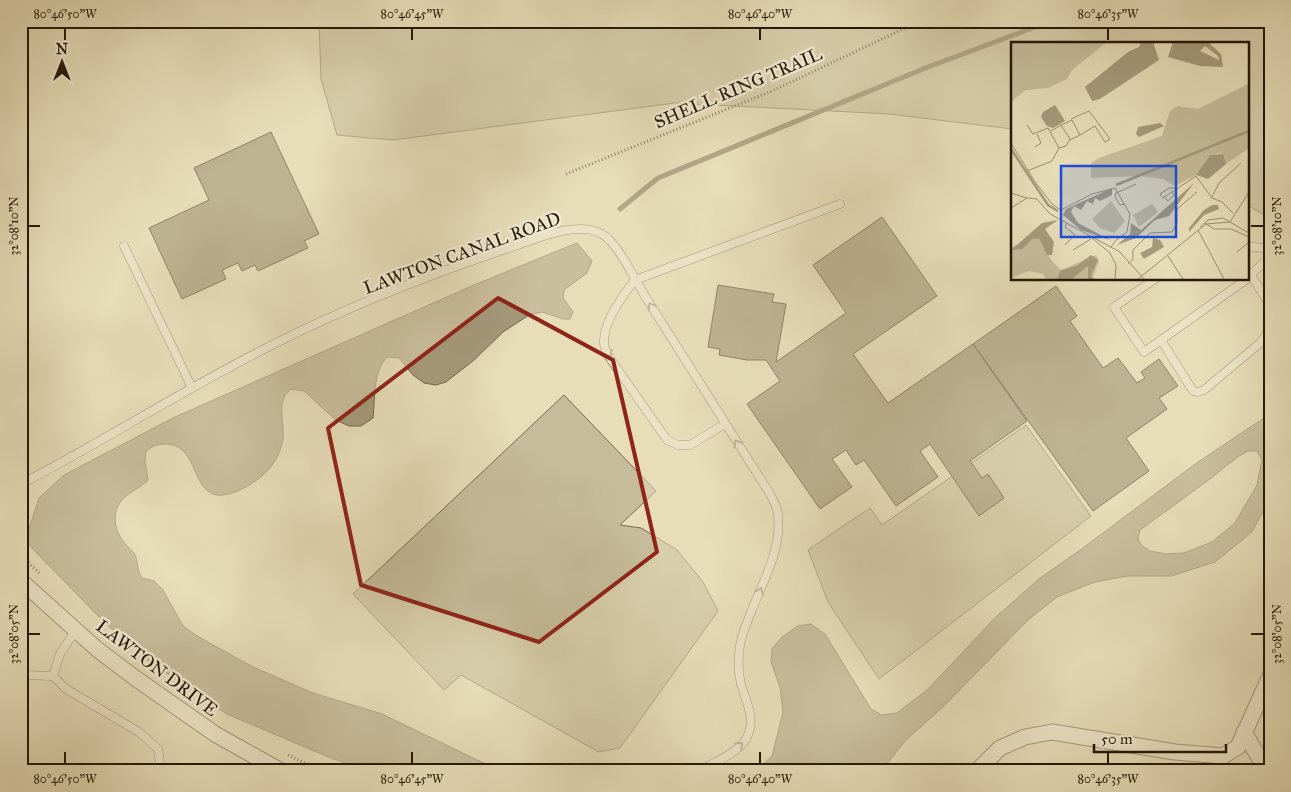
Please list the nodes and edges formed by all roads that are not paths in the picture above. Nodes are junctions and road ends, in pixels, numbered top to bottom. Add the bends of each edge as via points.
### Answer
1 (840, 204) dead end
2 (124, 246) dead end
3 (1248, 246) edge
4 (1270, 249) edge
5 (1270, 257) edge
6 (1248, 277) edge
7 (635, 280) junction
8 (1154, 280) edge
9 (1244, 280) edge
10 (1270, 310) edge
11 (1270, 329) edge
12 (1161, 340) junction
13 (192, 388) junction
14 (725, 424) junction
15 (21, 484) edge
16 (21, 581) edge
17 (76, 630) junction
18 (21, 675) edge
19 (53, 676) junction
20 (1270, 676) edge
21 (1244, 732) junction
22 (161, 771) edge
23 (281, 771) edge
24 (699, 771) edge
25 (977, 771) edge
26 (1267, 771) edge

1 - 7 lane
2 - 13 lane
3 - 4 lane
5 - 6 lane
6 - 10 lane
7 - 13 lane, LAWTON CANAL ROAD via 613,242 601,233 582,228 559,232 356,306 272,345
14 -> 7 lane, LAWTON CANAL ROAD
7 -> 14 lane via 621,297 606,329 604,343 607,354 667,440 678,445 690,445
8 - 12 lane via 1114,307 1144,352
9 - 12 lane
11 - 12 lane via 1260,343 1198,392 1193,391
13 - 15 lane, LAWTON CANAL ROAD
24 -> 14 lane, LAWTON CANAL ROAD via 730,754 746,740 751,726 750,707 741,684 740,643 752,607 772,565 778,532 778,513 770,494
16 - 17 street, LAWTON DRIVE
17 - 19 lane via 60,654
17 - 23 street, LAWTON DRIVE via 135,678 215,734
18 - 19 lane
19 - 22 lane via 66,688 139,732 158,750
20 - 21 street
21 - 25 street via 1238,746 1223,756 1175,752 1052,732 1026,737 1000,748
21 - 26 street

